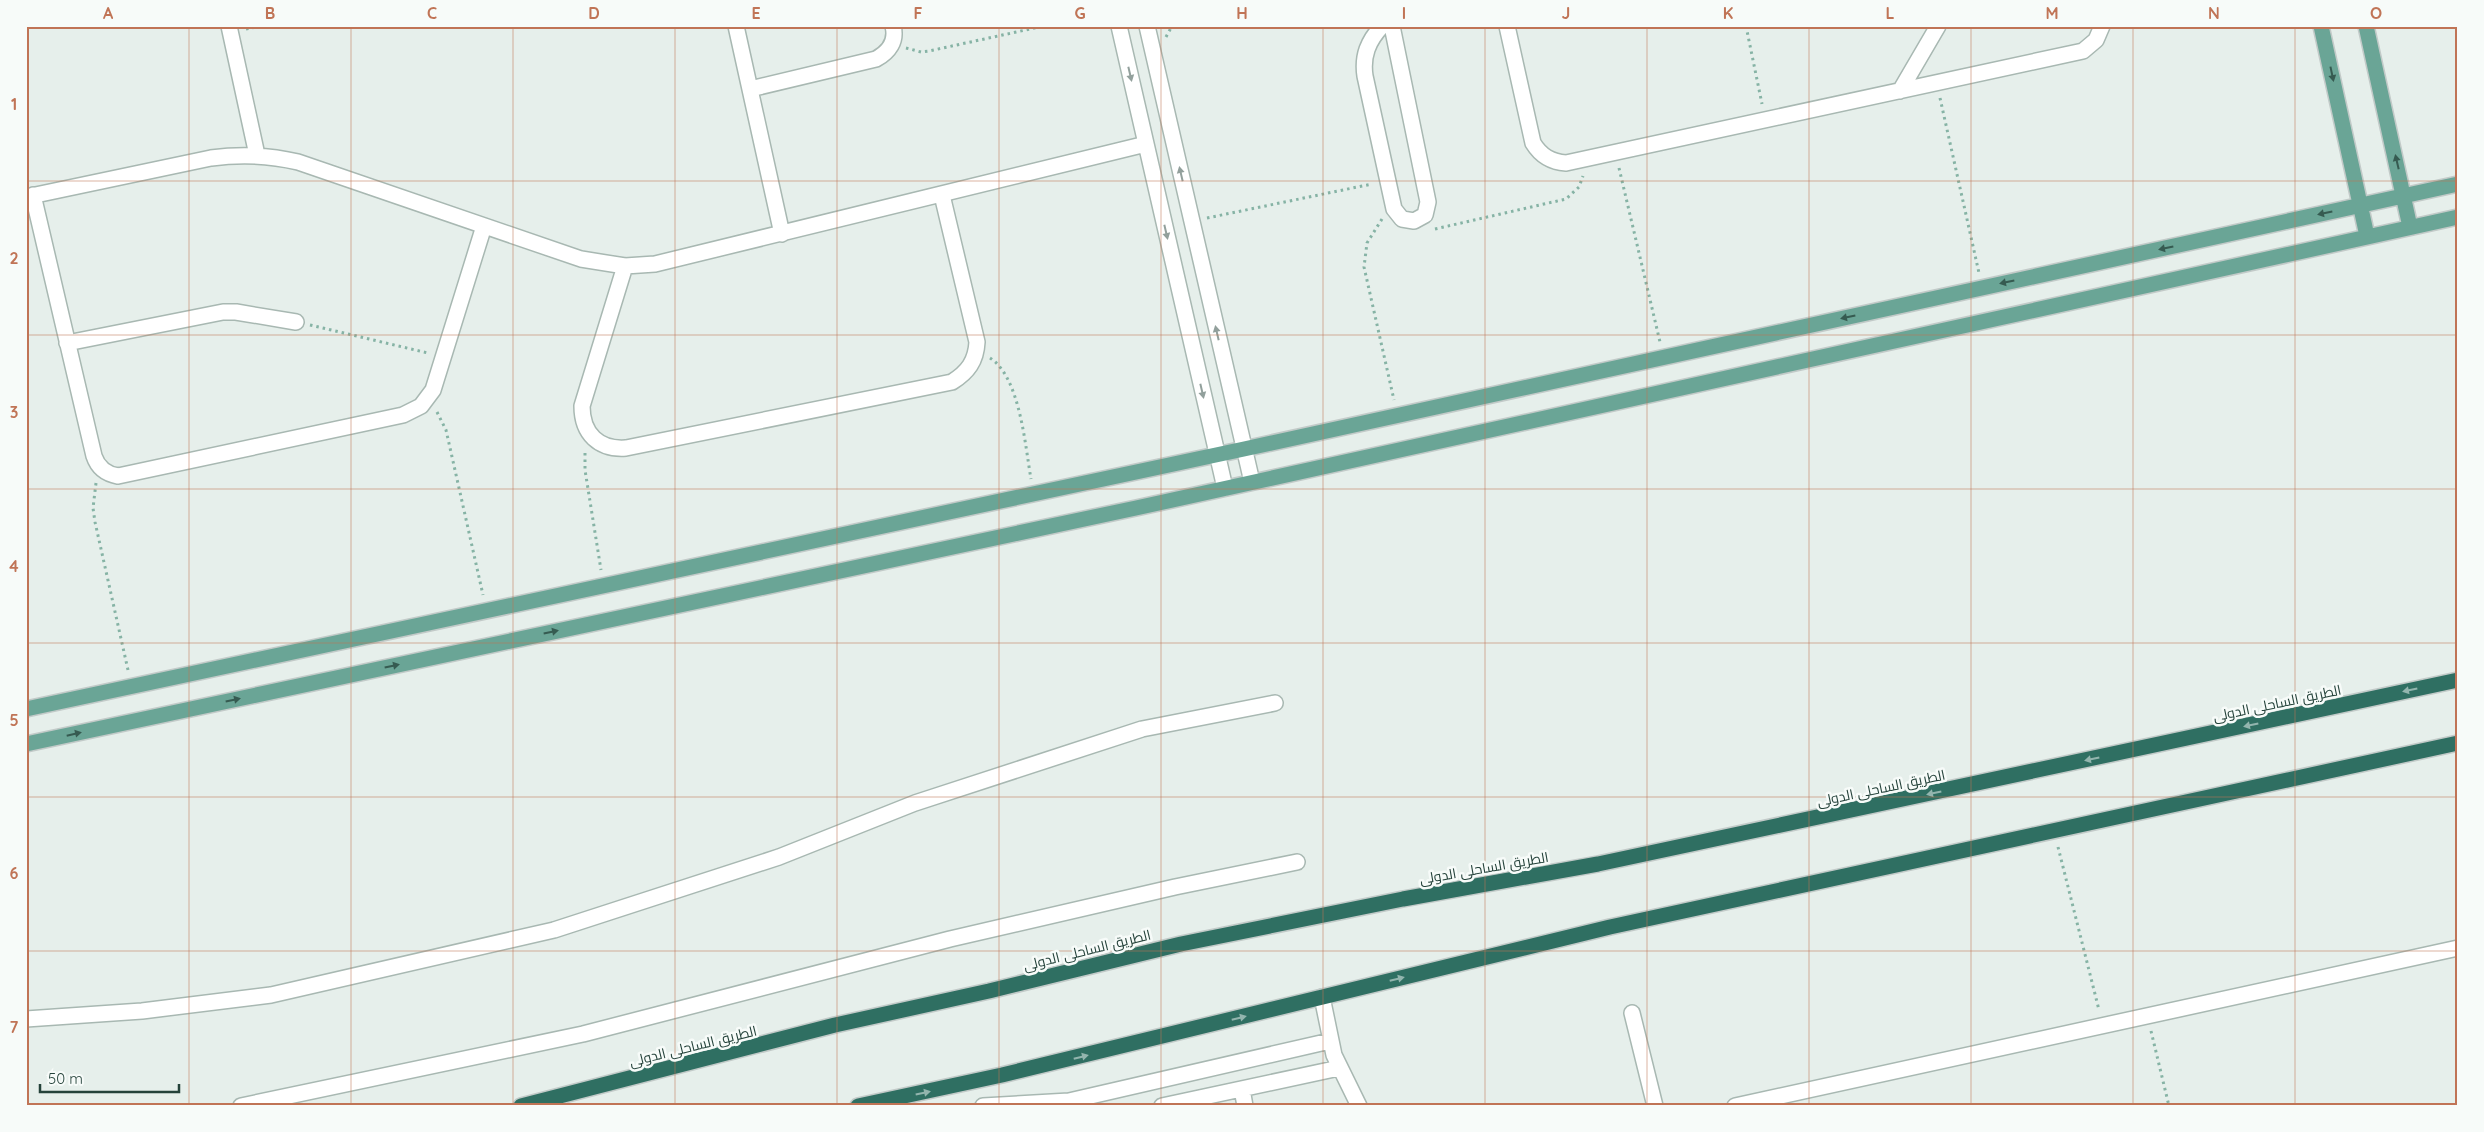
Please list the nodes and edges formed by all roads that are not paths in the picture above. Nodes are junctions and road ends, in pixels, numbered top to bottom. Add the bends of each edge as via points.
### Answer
1 (229, 26) edge
2 (736, 26) edge
3 (1119, 26) edge
4 (1147, 26) edge
5 (1382, 26) edge
6 (1392, 26) edge
7 (1508, 26) edge
8 (1938, 26) edge
9 (2102, 26) edge
10 (2321, 26) edge
11 (2366, 26) edge
12 (893, 32) edge
13 (750, 89) junction
14 (1900, 91) junction
15 (1146, 144) junction
16 (257, 155) junction
17 (2458, 184) edge
18 (942, 195) junction
19 (2404, 195) junction
20 (30, 196) edge
21 (2361, 205) junction
22 (2458, 217) edge
23 (484, 226) junction
24 (2410, 227) junction
25 (782, 234) junction
26 (2367, 236) junction
27 (625, 266) junction
28 (296, 322) road end
29 (67, 343) junction
30 (1244, 449) junction
31 (1217, 455) junction
32 (1252, 482) junction
33 (1225, 488) junction
34 (2458, 680) edge
35 (1275, 703) dead end
36 (26, 709) edge
37 (2458, 743) edge
38 (26, 744) edge
39 (1297, 862) dead end
40 (2458, 948) edge
41 (1322, 997) junction
42 (1632, 1013) dead end
43 (26, 1019) edge
44 (1330, 1041) junction
45 (1340, 1068) junction
46 (1242, 1089) junction
47 (1086, 1102) edge
48 (986, 1105) edge
49 (241, 1106) edge
50 (521, 1106) edge
51 (858, 1106) edge
52 (1162, 1106) edge
53 (1245, 1106) edge
54 (1359, 1106) edge
55 (1655, 1106) edge
56 (1735, 1106) edge

1 - 16 street
2 - 13 street
3 -> 15 street
30 -> 4 street
5 - 6 street via 1369,43 1363,65 1394,209 1402,219 1414,221 1425,215 1428,202
7 - 14 street via 1533,143 1548,159 1566,163
8 - 14 street
9 - 14 street via 2096,40 2083,51
10 -> 21 main road
19 -> 11 main road
12 - 13 street via 888,51 876,59
13 - 25 street
15 - 18 street
15 -> 31 street
16 - 20 street via 211,158
16 - 23 street via 298,162
17 - 19 main road
18 - 25 street
18 - 27 street via 975,333 976,351 969,369 952,382 626,448 606,447 584,426 582,406
19 - 21 main road
19 - 24 main road
20 - 29 street
21 - 26 main road
21 -> 30 main road
22 - 24 main road
23 - 27 street via 581,259
23 - 29 street via 433,390 412,412 403,415 125,475 112,475 100,468 94,456
24 - 26 main road
25 - 27 street via 655,264
26 - 32 main road
28 - 29 street via 223,312
30 - 31 main road
30 - 32 street
31 - 33 street
31 - 36 main road
32 - 33 main road
38 -> 33 main road
34 -> 50 highway, الطريق الساحلى الدولى via 1598,864 1181,944 835,1025
35 - 43 street via 1142,730 915,804 779,857 554,930 271,994 142,1011
41 -> 37 highway via 1610,927
39 - 49 street via 950,939 583,1034
40 - 56 street
41 - 44 street
51 -> 41 highway via 1002,1075
42 - 55 street
44 - 45 street
44 - 47 street
45 - 46 street
45 - 54 street
46 - 52 street
46 - 53 street
47 - 48 street

